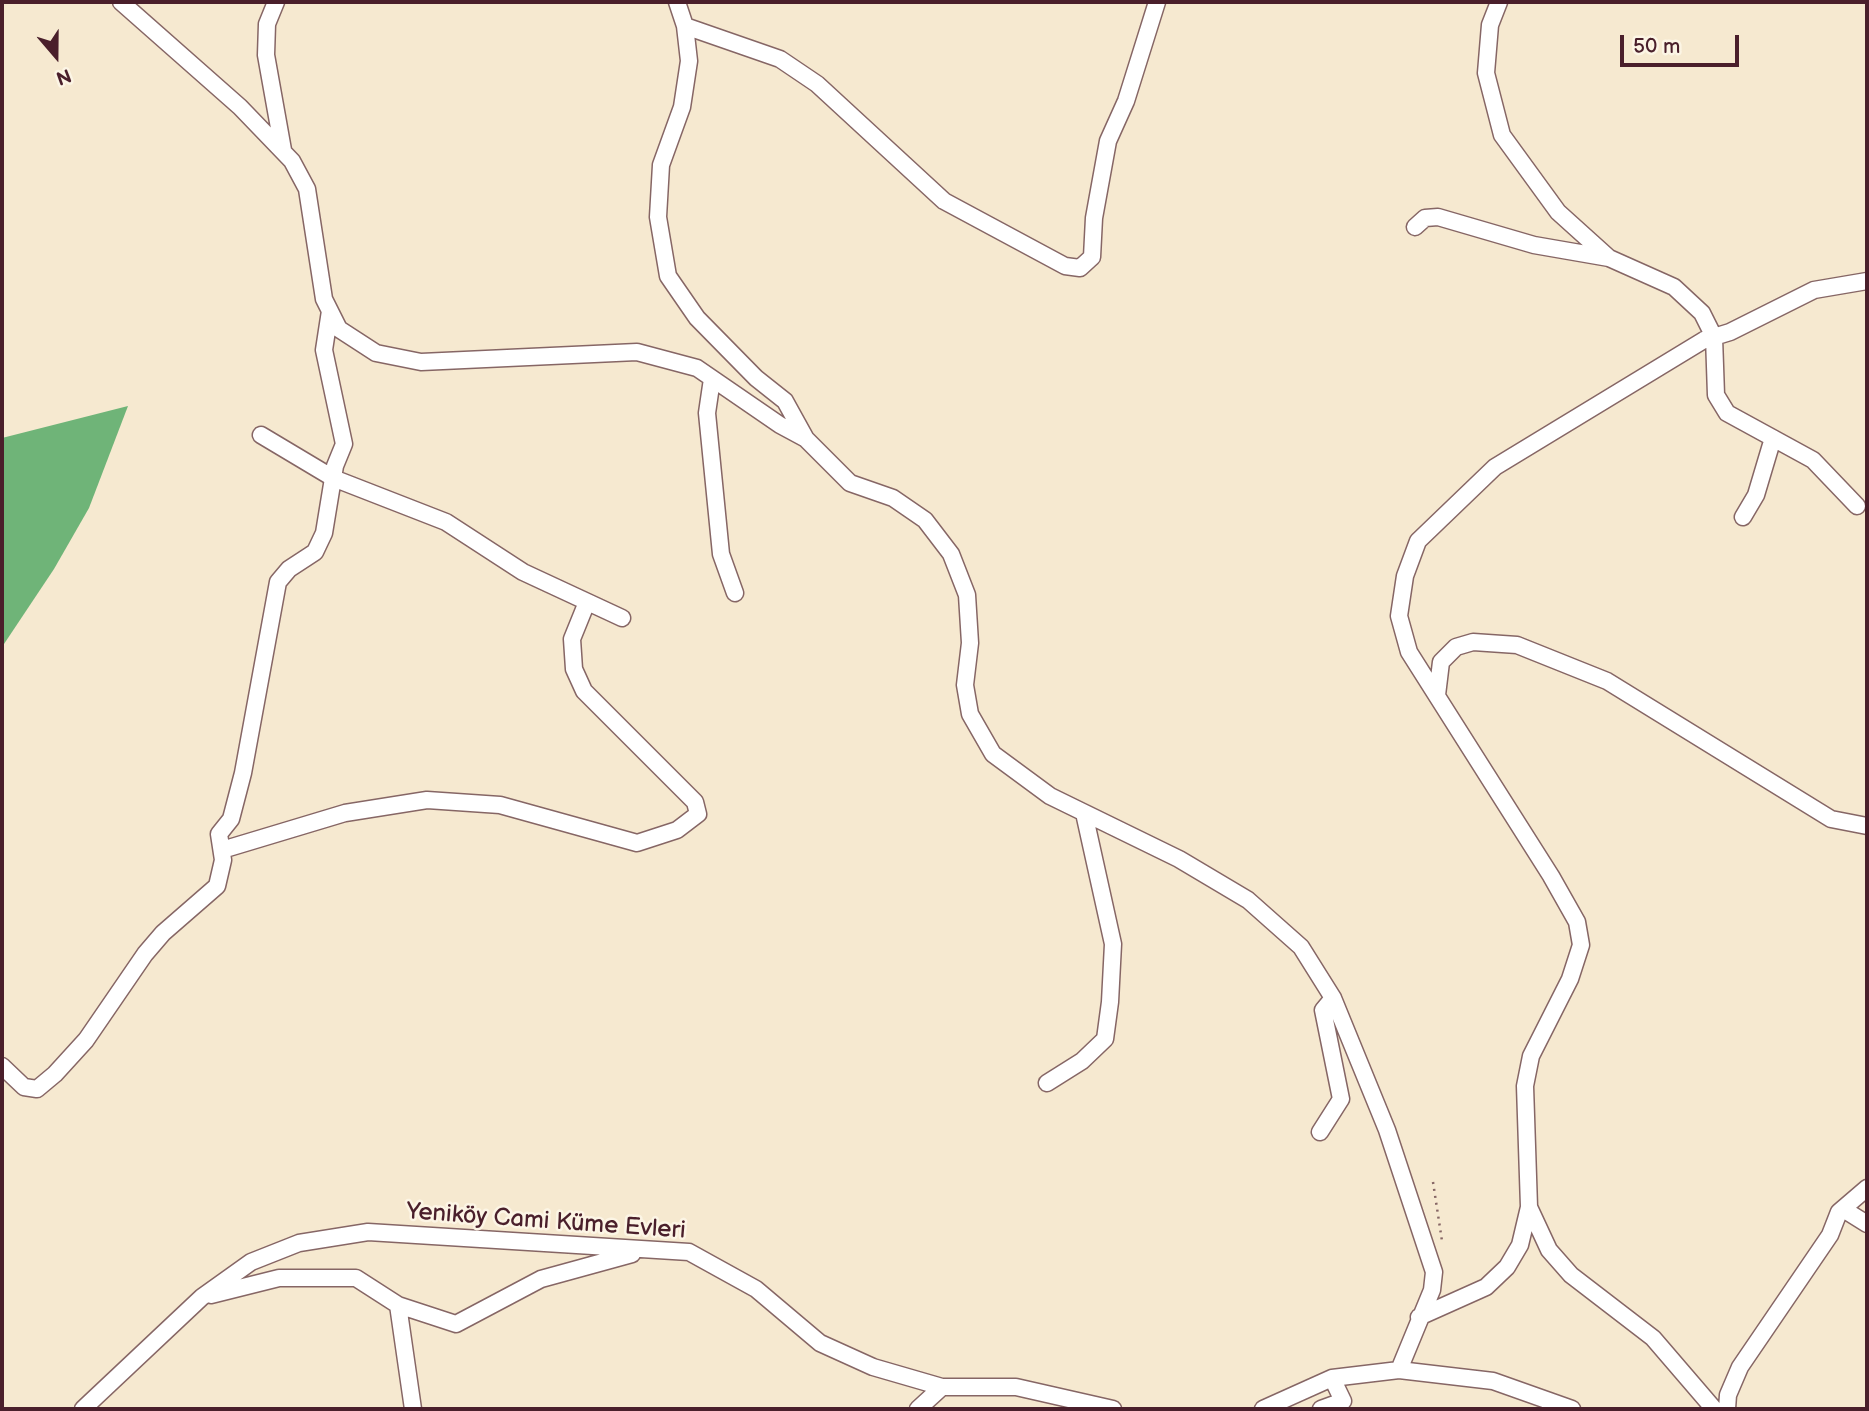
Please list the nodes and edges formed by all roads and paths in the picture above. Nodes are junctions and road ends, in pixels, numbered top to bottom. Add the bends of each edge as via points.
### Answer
1 (121, 2) edge
2 (276, 2) edge
3 (677, 2) edge
4 (1157, 2) edge
5 (1499, 2) edge
6 (685, 26) junction
7 (283, 151) junction
8 (1415, 227) dead end
9 (1609, 258) junction
10 (1867, 281) edge
11 (330, 310) junction
12 (1714, 337) junction
13 (712, 379) junction
14 (261, 435) dead end
15 (1773, 438) junction
16 (806, 439) junction
17 (333, 478) junction
18 (1857, 506) dead end
19 (1742, 517) dead end
20 (736, 593) dead end
21 (587, 602) junction
22 (622, 618) dead end
23 (1437, 695) junction
24 (1084, 813) junction
25 (1867, 826) edge
26 (222, 850) junction
27 (1333, 998) junction
28 (2, 1066) edge
29 (1047, 1083) dead end
30 (1320, 1132) dead end
31 (1867, 1188) edge
32 (1529, 1207) junction
33 (1843, 1209) junction
34 (1867, 1224) edge
35 (645, 1251) junction
36 (202, 1297) junction
37 (398, 1305) junction
38 (1419, 1317) junction
39 (1399, 1370) junction
40 (1332, 1378) junction
41 (942, 1387) junction
42 (83, 1409) edge
43 (413, 1409) edge
44 (918, 1409) edge
45 (1112, 1409) edge
46 (1263, 1409) edge
47 (1321, 1409) edge
48 (1572, 1409) edge
49 (1714, 1409) edge
50 (1727, 1409) edge

1 - 7 street
2 - 7 street via 267,24 267,55
3 - 6 street
4 - 6 street via 1126,101 1108,141 1092,257 1080,268 1065,266 944,201 817,85 780,59
5 - 9 street via 1490,25 1486,73 1502,135 1558,212
6 - 16 street via 689,61 682,107 661,165 658,217 668,276 697,318 785,401
7 - 11 street via 307,189 324,299
8 - 9 street via 1425,218 1438,217 1534,245
9 - 12 street via 1674,287 1702,313
10 - 12 street via 1814,290
11 - 13 street via 339,329 376,353 421,362 637,352 697,368
11 - 17 street via 324,350 344,444
12 - 15 street via 1716,395 1727,413
12 - 23 street via 1494,467 1418,541 1405,576 1399,616 1409,652
13 - 16 street
13 - 20 street via 707,413 721,554
14 - 17 street
15 - 18 street via 1813,460
15 - 19 street via 1756,495
16 - 24 street via 850,483 893,499 925,520 951,554 967,595 971,643 965,685 970,714 993,754 1049,796
17 - 21 street via 446,522 523,572
17 - 26 street via 324,533 315,552 278,582 243,773 231,819 219,834
21 - 22 street
21 - 26 street via 572,639 575,669 584,691 695,802 698,814 677,830 637,843 500,805 427,800 345,813
23 - 25 street via 1441,662 1455,647 1474,642 1517,645 1607,681 1831,819
23 - 32 street via 1577,922 1581,945 1570,979 1531,1056 1525,1086
24 - 27 street via 1179,859 1248,900 1301,947
24 - 29 street via 1113,944 1105,1039 1082,1061
26 - 28 street via 217,886 157,940 86,1040 55,1074 37,1089 24,1087
27 - 30 street via 1323,1010 1341,1099
27 - 38 street via 1387,1130 1434,1272 1432,1290
31 - 33 street
32 - 38 street via 1520,1245 1507,1267 1486,1287
32 - 49 street via 1549,1250 1571,1275 1653,1338
33 - 34 street
33 - 50 street via 1740,1367
35 - 36 street, Yeniköy Cami Küme Evleri via 368,1232 299,1243 251,1262
35 - 37 street via 541,1279 456,1324
35 - 41 street, Yeniköy Cami Küme Evleri via 689,1252 756,1289 820,1343 873,1367
36 - 37 street via 279,1278 355,1278
36 - 42 street, Yeniköy Cami Küme Evleri
37 - 43 street
38 - 39 street
39 - 40 street
39 - 48 street via 1493,1381
40 - 46 street
40 - 47 street via 1343,1401
41 - 44 street
41 - 45 street, Yeniköy Cami Küme Evleri via 1016,1387

